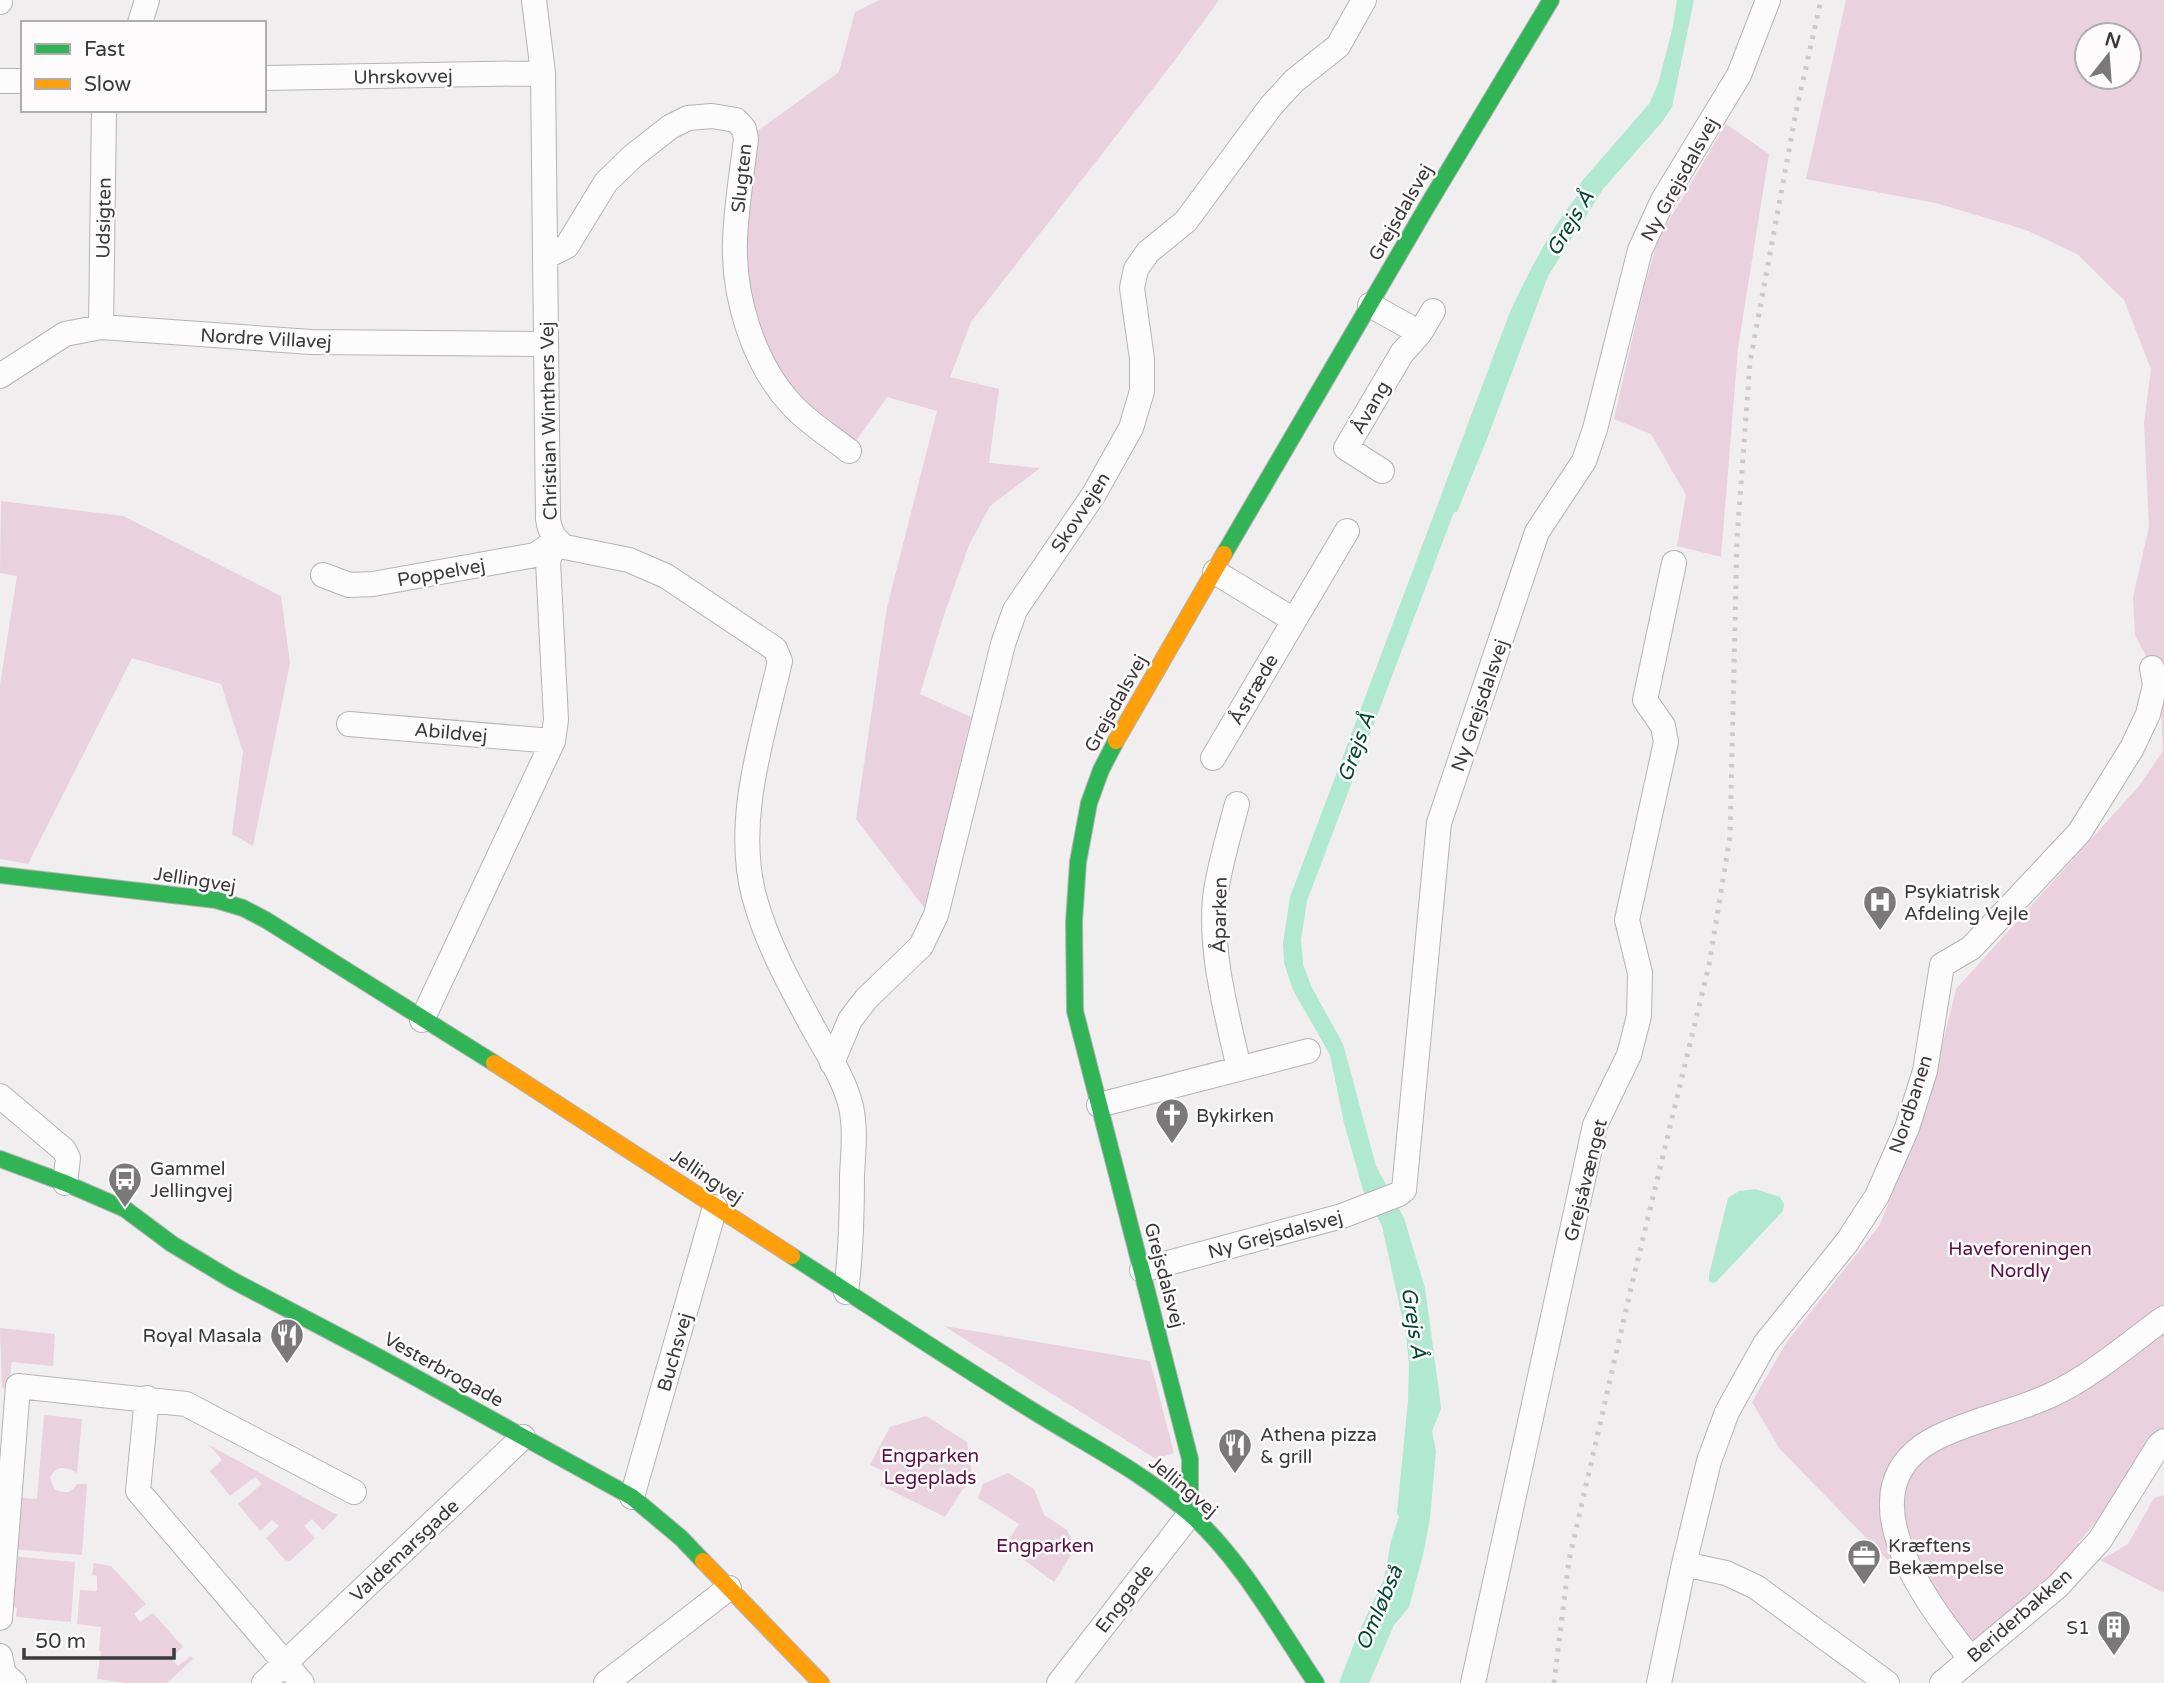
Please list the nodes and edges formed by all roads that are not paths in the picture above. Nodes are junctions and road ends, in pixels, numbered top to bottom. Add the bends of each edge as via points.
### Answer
1 (147, 0) edge
2 (534, 0) edge
3 (1364, 0) edge
4 (1551, 0) edge
5 (1768, 0) edge
6 (141, 21) edge
7 (543, 73) junction
8 (266, 78) edge
9 (0, 81) edge
10 (21, 81) edge
11 (104, 112) edge
12 (545, 257) junction
13 (1370, 305) junction
14 (1433, 311) dead end
15 (101, 327) junction
16 (1420, 333) junction
17 (546, 344) junction
18 (0, 376) edge
19 (849, 451) dead end
20 (1382, 471) dead end
21 (1347, 531) dead end
22 (556, 541) junction
23 (1674, 563) dead end
24 (1215, 572) junction
25 (323, 575) dead end
26 (1294, 620) junction
27 (2152, 668) dead end
28 (349, 724) dead end
29 (553, 741) junction
30 (1213, 758) dead end
31 (1237, 804) dead end
32 (0, 875) edge
33 (422, 1020) junction
34 (1308, 1051) dead end
35 (832, 1063) junction
36 (1239, 1069) junction
37 (0, 1096) edge
38 (1100, 1105) junction
39 (0, 1159) edge
40 (65, 1183) junction
41 (715, 1207) junction
42 (1142, 1270) junction
43 (846, 1292) junction
44 (2164, 1318) edge
45 (147, 1398) junction
46 (523, 1437) junction
47 (2164, 1441) edge
48 (354, 1492) dead end
49 (632, 1497) junction
50 (1190, 1514) junction
51 (1684, 1564) junction
52 (729, 1588) junction
53 (0, 1618) edge
54 (0, 1656) edge
55 (1970, 1658) junction
56 (285, 1663) junction
57 (1304, 1667) junction
58 (13, 1683) edge
59 (264, 1683) edge
60 (302, 1683) edge
61 (606, 1683) edge
62 (821, 1683) edge
63 (1059, 1683) edge
64 (1294, 1683) edge
65 (1316, 1683) edge
66 (1473, 1683) edge
67 (1659, 1683) edge
68 (1887, 1683) edge
69 (1942, 1683) edge

1 - 6 street
2 - 7 street, Christian Winthers Vej
3 - 35 street, Skovvejen via 1338,46 1278,98 1186,221 1136,269 1132,288 1142,391 1131,428 1094,494 1015,610 936,915 921,946 850,1020
4 - 13 main road, Grejsdalsvej
5 - 42 street, Ny Grejsdalsvej via 1739,75 1663,200 1640,250 1584,461 1536,532 1439,823 1404,1190 1323,1221
7 - 8 street, Uhrskovvej
7 - 12 street, Christian Winthers Vej
9 - 10 street
11 - 15 street, Udsigten
12 - 17 street, Christian Winthers Vej
12 - 19 street, Slugten via 567,246 606,182 670,127 688,118 736,120 746,139 734,243 751,340 769,378 792,405
13 - 16 street
13 - 24 main road, Grejsdalsvej
14 - 16 street, Åvang
15 - 17 street, Nordre Villavej via 311,342
15 - 18 street, Nordre Villavej via 65,334
16 - 20 street, Åvang via 1402,353 1346,448
17 - 22 street, Christian Winthers Vej via 548,519
21 - 26 street, Åstræde
22 - 25 street, Poppelvej via 535,555 373,584 349,585
22 - 29 street, Christian Winthers Vej via 548,561 556,720
22 - 35 street via 575,550 629,560 666,576 775,649 780,662 749,810 754,895 780,968
23 - 66 street, Grejsåvænget via 1645,700 1666,741 1627,920 1640,973 1639,1016 1629,1055 1595,1125
24 - 26 street
24 - 38 main road, Grejsdalsvej via 1118,736 1098,777 1085,825 1075,878 1076,1011
26 - 30 street, Åstræde
27 - 51 street, Nordbanen via 2155,685 2148,715 2079,833 1971,948 1942,965 1925,1071 1907,1128 1877,1196 1847,1242 1765,1344 1727,1412 1709,1461
28 - 29 street, Abildvej
29 - 33 street, Christian Winthers Vej
31 - 36 street, Åparken via 1220,866 1214,939
32 - 33 main road, Jellingvej via 185,895 243,908
33 - 41 main road, Jellingvej
34 - 36 street
35 - 43 street via 851,1105 853,1133
36 - 38 street
37 - 40 street via 64,1150 68,1158
38 - 42 main road, Grejsdalsvej
39 - 40 main road, Vesterbrogade
40 - 46 main road, Vesterbrogade via 125,1209 232,1280
41 - 43 main road, Jellingvej
41 - 49 street, Buchsvej
42 - 50 main road, Grejsdalsvej via 1190,1459
43 - 50 main road, Jellingvej via 1135,1471
44 - 55 street via 2087,1375 2049,1396 1938,1437 1911,1455 1894,1483 1894,1530 1906,1563
45 - 48 street via 186,1404
45 - 53 street via 18,1387
45 - 56 street via 138,1491
46 - 49 main road, Vesterbrogade
46 - 56 street, Valdemarsgade
47 - 55 street, Beriderbakken via 2100,1540 2058,1586
49 - 52 main road, Vesterbrogade via 681,1538
50 - 57 main road, Jellingvej via 1238,1569
50 - 63 street, Enggade
51 - 67 street
51 - 68 street via 1726,1573 1756,1587
52 - 61 street
52 - 62 main road, Vesterbrogade
54 - 58 street via 4,1674
55 - 69 street, Beriderbakken
56 - 59 street, Valdemarsgade
56 - 60 street
57 - 64 main road
57 - 65 main road, Jellingvej

